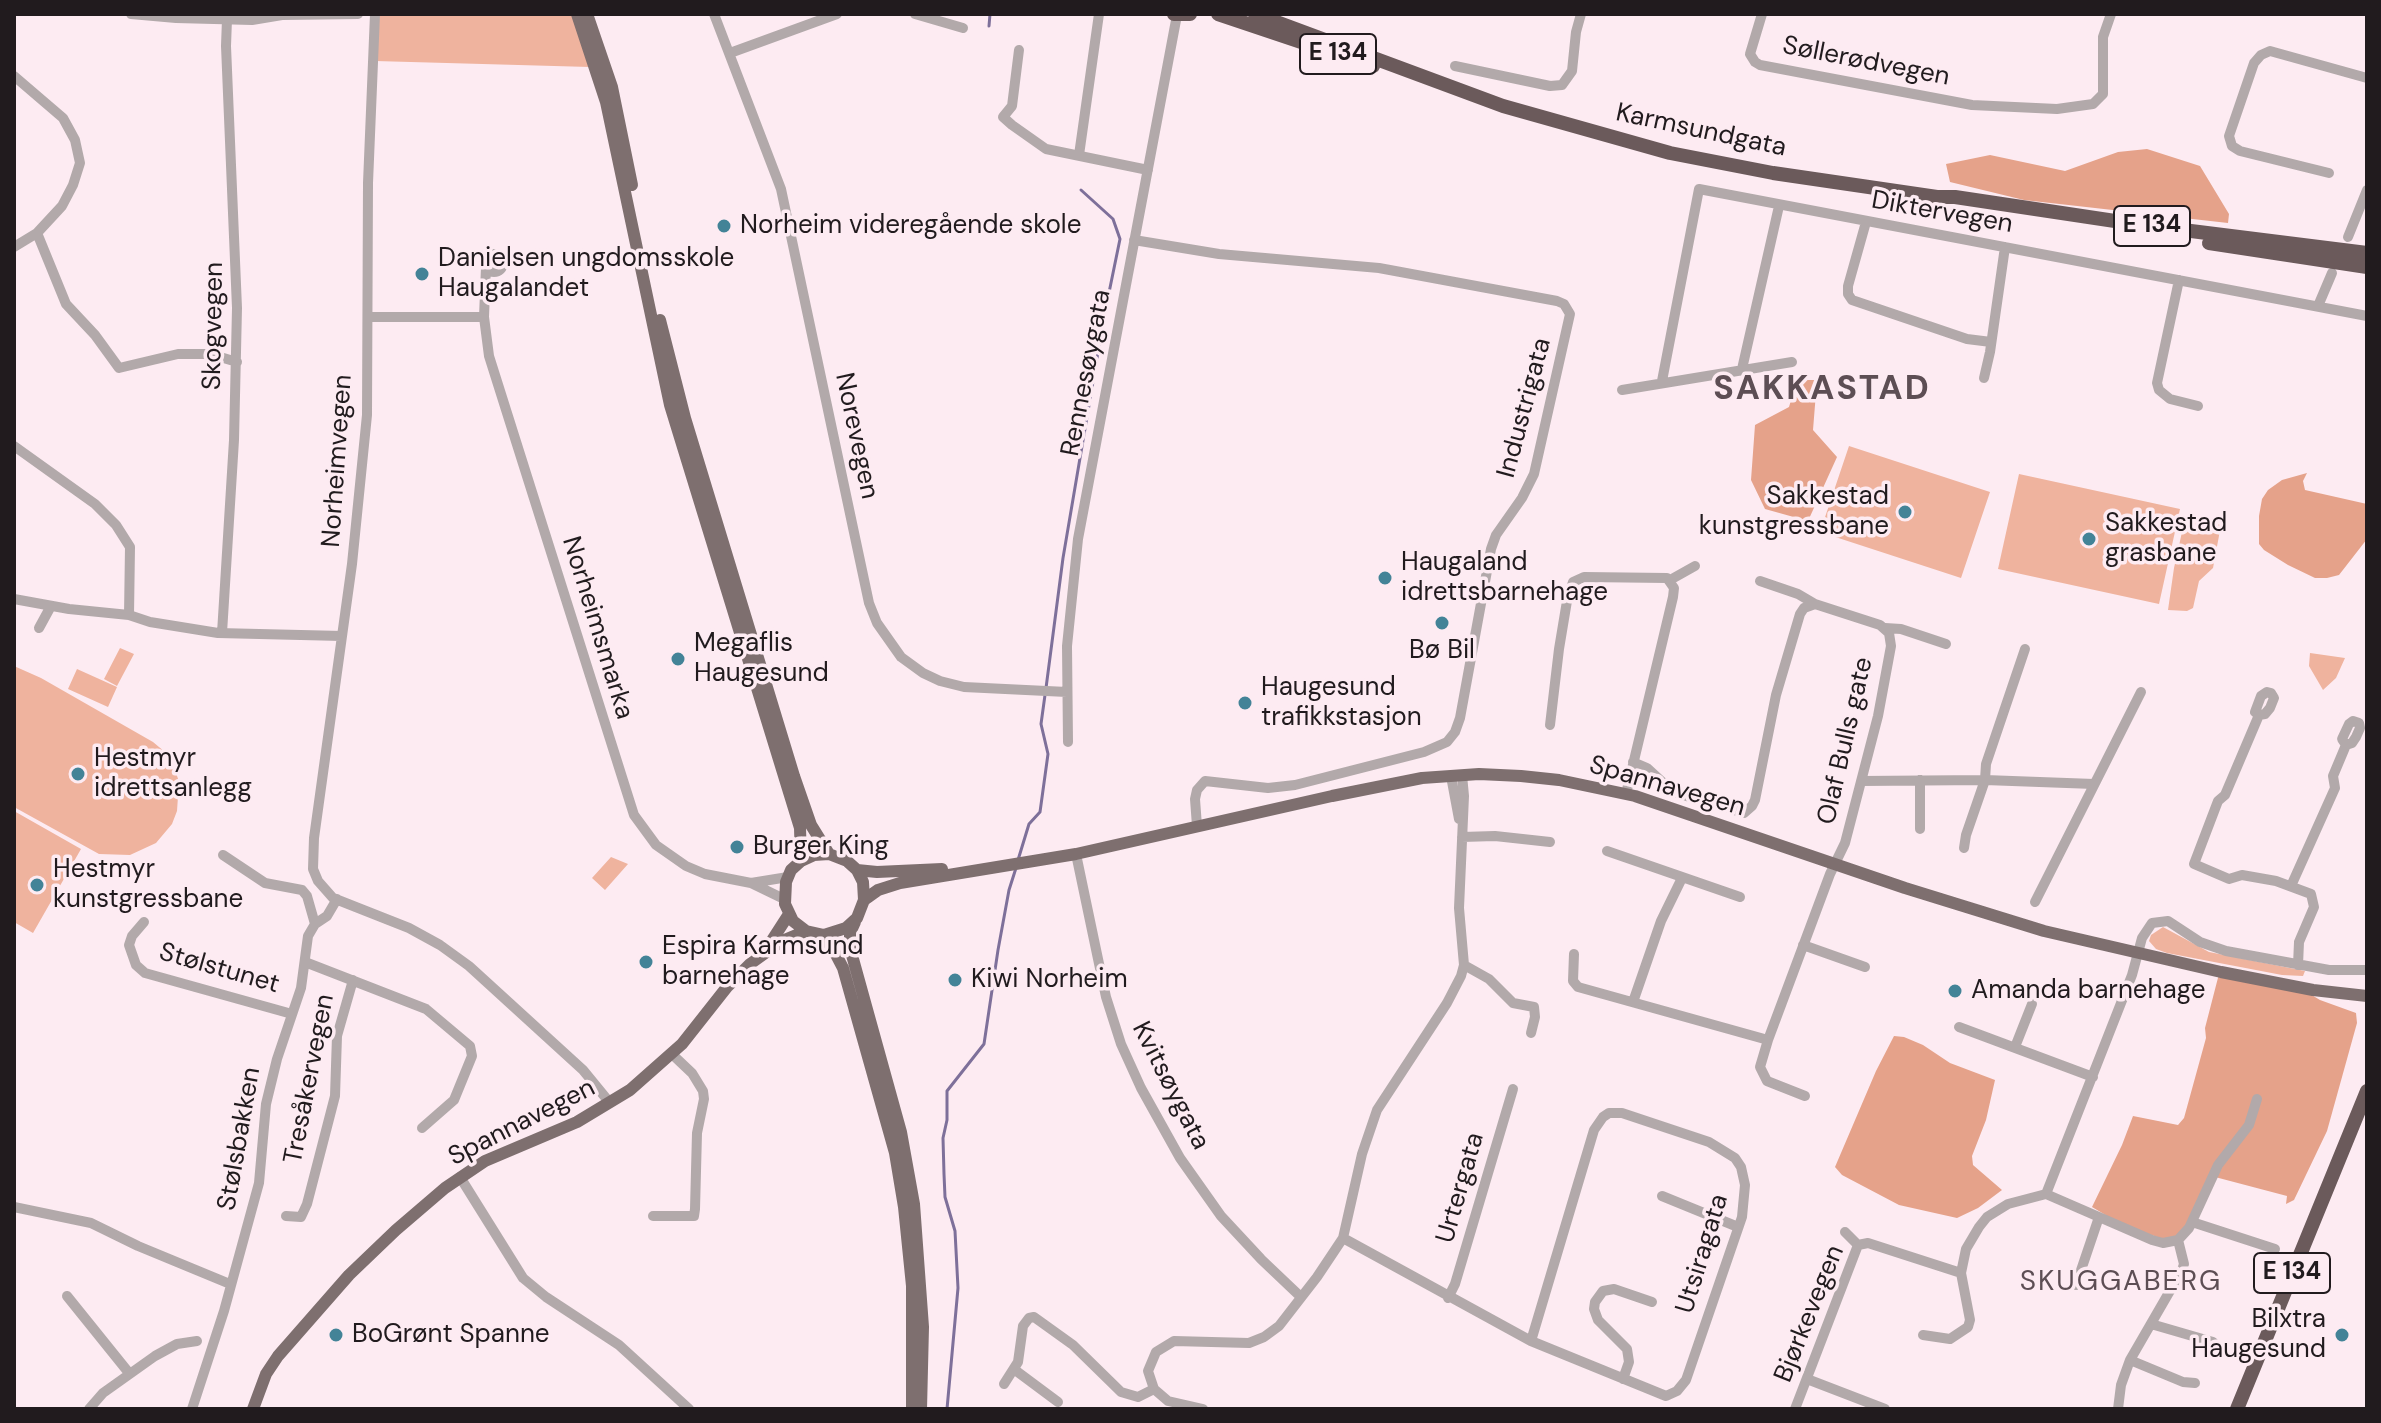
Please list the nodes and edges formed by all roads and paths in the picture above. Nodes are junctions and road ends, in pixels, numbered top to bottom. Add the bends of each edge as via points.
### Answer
1 (131, 14) edge
2 (282, 14) edge
3 (358, 14) edge
4 (375, 14) edge
5 (577, 14) edge
6 (587, 14) edge
7 (714, 14) edge
8 (837, 14) edge
9 (915, 14) edge
10 (1099, 14) edge
11 (1176, 14) edge
12 (1190, 14) edge
13 (1218, 14) edge
14 (1255, 14) edge
15 (1581, 14) edge
16 (1762, 14) edge
17 (2111, 14) edge
18 (227, 19) junction
19 (963, 28) dead end
20 (1019, 50) dead end
21 (730, 53) junction
22 (1455, 66) dead end
23 (14, 76) edge
24 (2367, 78) edge
25 (1459, 91) junction
26 (1079, 155) junction
27 (1148, 170) junction
28 (2329, 173) dead end
29 (2367, 190) edge
30 (1937, 197) junction
31 (1779, 206) junction
32 (1866, 222) junction
33 (37, 233) junction
34 (2348, 237) dead end
35 (1134, 240) junction
36 (14, 247) edge
37 (2005, 247) junction
38 (2367, 253) edge
39 (486, 267) dead end
40 (2367, 267) edge
41 (2332, 273) dead end
42 (2179, 280) junction
43 (2318, 306) junction
44 (2367, 316) edge
45 (369, 317) junction
46 (484, 317) junction
47 (1991, 342) junction
48 (237, 362) junction
49 (1792, 362) dead end
50 (1742, 369) junction
51 (1984, 378) dead end
52 (1662, 381) junction
53 (1622, 390) dead end
54 (2198, 406) dead end
55 (14, 446) edge
56 (1695, 566) dead end
57 (1670, 580) junction
58 (1760, 581) dead end
59 (14, 599) edge
60 (1815, 604) junction
61 (51, 606) junction
62 (129, 615) junction
63 (39, 628) dead end
64 (1885, 628) junction
65 (222, 633) junction
66 (342, 636) junction
67 (1946, 644) dead end
68 (2025, 649) dead end
69 (1067, 692) junction
70 (2141, 692) dead end
71 (2259, 715) dead end
72 (1550, 725) dead end
73 (1068, 742) dead end
74 (2346, 745) dead end
75 (1633, 762) junction
76 (1457, 775) junction
77 (1920, 780) junction
78 (1985, 780) junction
79 (1861, 781) junction
80 (2094, 784) junction
81 (1626, 794) junction
82 (1197, 826) junction
83 (1920, 829) dead end
84 (1462, 837) junction
85 (1550, 842) dead end
86 (1964, 848) dead end
87 (1607, 851) dead end
88 (829, 854) junction
89 (1076, 854) junction
90 (223, 855) dead end
91 (801, 861) junction
92 (1836, 863) junction
93 (857, 870) junction
94 (969, 871) junction
95 (788, 877) junction
96 (1682, 878) junction
97 (751, 883) junction
98 (2291, 886) junction
99 (1740, 897) dead end
100 (337, 899) junction
101 (784, 899) junction
102 (864, 900) junction
103 (2035, 902) dead end
104 (789, 914) junction
105 (857, 918) junction
106 (144, 922) dead end
107 (315, 924) junction
108 (811, 932) junction
109 (1803, 945) junction
110 (2138, 953) junction
111 (1574, 954) dead end
112 (760, 956) junction
113 (305, 962) junction
114 (1464, 965) junction
115 (2298, 965) junction
116 (1865, 967) dead end
117 (2367, 970) edge
118 (353, 980) junction
119 (2341, 994) junction
120 (2367, 996) edge
121 (1633, 1002) junction
122 (2032, 1004) dead end
123 (2367, 1005) edge
124 (292, 1014) junction
125 (1959, 1027) dead end
126 (1531, 1033) dead end
127 (1768, 1040) junction
128 (2015, 1047) junction
129 (672, 1054) junction
130 (2093, 1077) junction
131 (1513, 1089) dead end
132 (2367, 1091) edge
133 (1805, 1096) dead end
134 (2257, 1099) dead end
135 (610, 1103) junction
136 (2367, 1105) edge
137 (422, 1128) dead end
138 (2348, 1138) junction
139 (460, 1177) junction
140 (2046, 1194) junction
141 (1662, 1196) dead end
142 (14, 1207) edge
143 (286, 1216) dead end
144 (653, 1216) dead end
145 (2099, 1217) junction
146 (2192, 1222) junction
147 (1738, 1227) junction
148 (1845, 1232) dead end
149 (1343, 1238) junction
150 (2178, 1240) junction
151 (1858, 1245) junction
152 (2275, 1249) dead end
153 (1961, 1273) junction
154 (230, 1284) junction
155 (2076, 1285) dead end
156 (67, 1296) dead end
157 (1301, 1297) junction
158 (1448, 1298) junction
159 (1652, 1302) dead end
160 (2151, 1324) junction
161 (1923, 1335) dead end
162 (197, 1341) dead end
163 (1531, 1341) junction
164 (2213, 1342) dead end
165 (2130, 1360) junction
166 (1015, 1370) junction
167 (129, 1373) junction
168 (1623, 1379) junction
169 (1807, 1379) junction
170 (2195, 1383) dead end
171 (1004, 1384) dead end
172 (1157, 1392) junction
173 (1058, 1402) dead end
174 (1157, 1408) edge
175 (89, 1409) edge
176 (192, 1409) edge
177 (253, 1409) edge
178 (689, 1409) edge
179 (912, 1409) edge
180 (921, 1409) edge
181 (1203, 1409) edge
182 (1795, 1409) edge
183 (1885, 1409) edge
184 (2118, 1409) edge
185 (2237, 1409) edge

1 - 18 street
2 - 3 street
2 - 18 street
4 - 45 street, Norheimvegen
5 - 91 main road via 606,102 670,405 800,828
6 - 88 main road via 612,87 685,418 794,776 811,825
7 - 21 street, Norevegen
8 - 21 street
9 - 19 street
10 - 26 street
11 - 12 highway
11 - 27 street, Rennesøygata
13 - 25 highway, Karmsundgata / E 134
14 - 25 highway, Karmsundgata / E 134
15 - 22 street via 1572,71 1562,85
16 - 17 street, Søllerødvegen via 1750,54 1760,65 1972,105 2083,107 2099,100 2104,87 2103,37
18 - 48 street, Skogvegen
20 - 26 street via 1012,106 1003,117 1041,147
21 - 69 street, Norevegen via 781,189 877,623 901,657 940,681
23 - 33 street via 63,118 80,163 62,206
24 - 28 street via 2270,51 2254,63 2229,136 2232,146
25 - 30 highway, Karmsundgata / E 134 via 1670,153
26 - 27 street
27 - 35 street, Rennesøygata
29 - 34 street
30 - 38 highway, Karmsundgata / E 134
30 - 40 highway, Karmsundgata / E 134
31 - 32 street, Diktervegen
31 - 50 street
31 - 52 street, Diktervegen via 1699,189
32 - 37 street, Diktervegen
32 - 47 street via 1848,286 1852,300 1967,339
33 - 36 street
33 - 48 street via 66,304 119,368 178,354 210,354
35 - 69 street, Rennesøygata via 1078,539
35 - 82 street, Industrigata via 1219,254 1379,268 1557,301 1570,314 1534,474 1491,549 1455,732 1447,742 1424,752 1295,785 1268,788 1205,781 1195,799
37 - 42 street, Diktervegen
37 - 47 street
39 - 46 street, Norheimsmarka
41 - 43 street
42 - 43 street, Diktervegen
42 - 54 street via 2157,383 2170,399
43 - 44 street, Diktervegen
45 - 46 street
45 - 66 street, Norheimvegen via 363,470
46 - 97 street, Norheimsmarka via 489,356 634,815 656,845 686,866
47 - 51 street
48 - 65 street, Skogvegen
49 - 50 street
50 - 52 street
52 - 53 street
55 - 62 street via 116,525 130,547
56 - 57 street
57 - 72 street via 1594,576 1573,582
57 - 75 street via 1673,597
58 - 60 street, Olaf Bulls gate
59 - 61 street
60 - 64 street, Olaf Bulls gate
60 - 75 street via 1800,614 1773,708 1755,800 1748,810 1737,812 1673,792
61 - 62 street
61 - 63 street
62 - 65 street
64 - 67 street, Olaf Bulls gate
64 - 79 street, Olaf Bulls gate via 1891,646
65 - 66 street
66 - 100 street, Norheimvegen via 313,869
68 - 78 street
69 - 73 street, Rennesøygata
70 - 80 street
71 - 98 street via 2194,864 2229,879 2242,875
74 - 98 street via 2333,776 2335,788
75 - 81 street
76 - 81 main road, Spannavegen via 1532,777
76 - 82 main road, Spannavegen
76 - 84 street
77 - 78 street
77 - 79 street
77 - 83 street
78 - 80 street
78 - 86 street
79 - 92 street, Olaf Bulls gate
80 - 103 street
81 - 92 main road, Spannavegen
82 - 89 main road, Spannavegen
84 - 85 street
84 - 114 street via 1459,908
87 - 96 street
88 - 91 main road
88 - 93 main road
89 - 94 main road, Spannavegen
89 - 157 street, Kvitsøygata via 1106,997 1146,1098 1221,1216
90 - 107 street via 265,883 302,890
91 - 95 main road
92 - 109 street, Olaf Bulls gate
92 - 110 main road, Spannavegen via 2044,931
93 - 94 main road
93 - 102 main road
94 - 102 main road via 888,886
95 - 97 street, Norheimsmarka
95 - 101 main road
96 - 99 street
96 - 121 street
97 - 101 street, Norheimsmarka
98 - 115 street via 2314,900 2299,942
100 - 107 street
100 - 135 street via 409,928 469,966 583,1070
101 - 104 main road
102 - 105 main road
104 - 108 main road
104 - 112 main road, Spannavegen
105 - 108 main road via 839,932
105 - 180 main road via 850,948 895,1107 914,1204 923,1313
106 - 124 street, Stølstunet via 129,945 145,973
107 - 113 street, Stølsbakken
108 - 112 main road, Spannavegen via 782,941
108 - 179 main road via 832,947 843,968 895,1153 912,1286
109 - 116 street
109 - 127 street, Olaf Bulls gate
110 - 115 street via 2148,927 2163,920 2216,949
110 - 119 main road, Spannavegen
110 - 130 street
111 - 121 street via 1575,985
112 - 129 main road, Spannavegen
113 - 118 street, Tresåkervegen
113 - 124 street, Stølsbakken
114 - 126 street via 1489,979 1513,1003 1534,1007
114 - 149 street via 1447,1003 1377,1110
115 - 117 street
118 - 137 street, Tresåkervegen via 426,1009 470,1046 472,1056 454,1100
118 - 143 street, Tresåkervegen via 336,1043 335,1096 307,1204 301,1217
119 - 120 main road, Spannavegen
119 - 123 main road, Spannavegen
121 - 127 street
122 - 128 street
124 - 154 street, Stølsbakken via 266,1104 259,1183
125 - 128 street
127 - 133 street, Olaf Bulls gate via 1760,1067 1764,1078
128 - 130 street
129 - 135 main road, Spannavegen
129 - 144 street via 703,1091 695,1209 694,1216
130 - 140 street
131 - 158 street, Urtergata
132 - 138 highway, E 134
134 - 146 street via 2249,1125 2218,1165
135 - 139 main road, Spannavegen
136 - 138 highway, E 134
138 - 185 highway, E 134
139 - 177 main road, Spannavegen via 383,1241 287,1344 266,1374
139 - 178 street via 523,1278 619,1345
140 - 145 street
140 - 153 street via 2008,1204 1987,1217 1966,1249
141 - 147 street
142 - 154 street via 91,1223
145 - 150 street via 2163,1243
145 - 155 street
146 - 150 street
146 - 152 street
147 - 163 street, Utsiragata via 1745,1185 1741,1167 1728,1151 1609,1113 1594,1130
147 - 168 street, Utsiragata via 1683,1386 1666,1396
148 - 151 street
149 - 157 street
149 - 158 street, Utsiragata
150 - 160 street via 2184,1264
151 - 153 street, Bjørkevegen via 1868,1243
151 - 169 street, Bjørkevegen
153 - 161 street via 1968,1327 1950,1339
154 - 176 street, Stølsbakken
156 - 167 street
157 - 172 street via 1279,1326 1249,1343 1184,1340 1164,1345 1148,1371
158 - 163 street, Utsiragata
159 - 168 street, Utsiragata via 1614,1289 1603,1291 1595,1302 1595,1315 1627,1349
160 - 164 street
160 - 165 street
162 - 167 street via 177,1344
163 - 168 street, Utsiragata
165 - 170 street
165 - 184 street
166 - 171 street
166 - 172 street via 1023,1326 1034,1317 1073,1345 1121,1392 1138,1397
166 - 173 street
167 - 175 street
169 - 182 street, Bjørkevegen
169 - 183 street
172 - 174 street
172 - 181 street via 1168,1401

